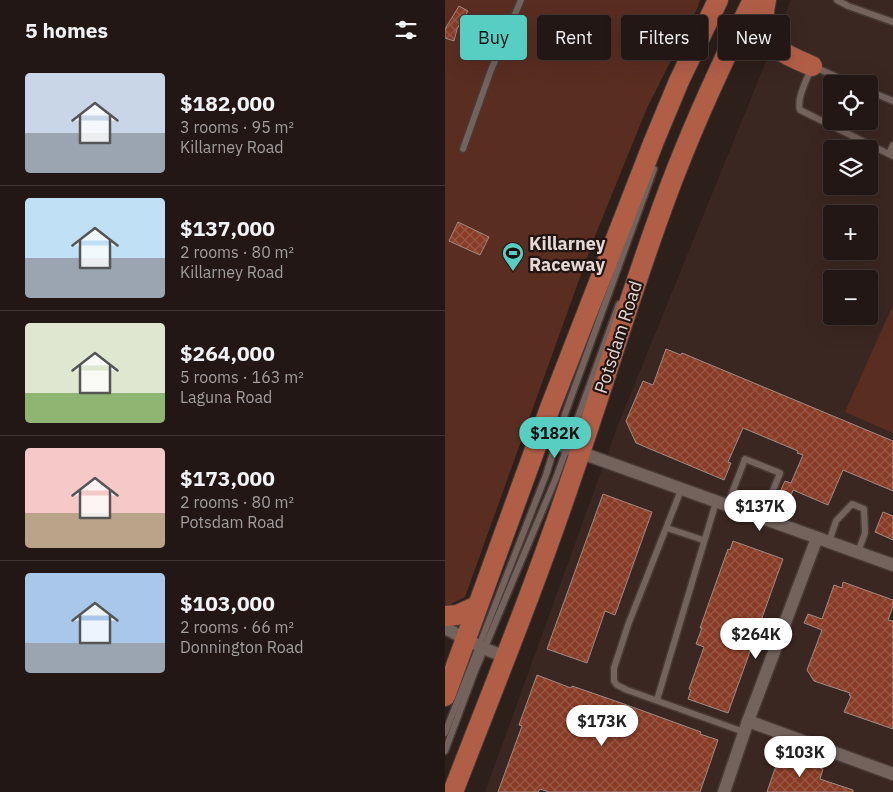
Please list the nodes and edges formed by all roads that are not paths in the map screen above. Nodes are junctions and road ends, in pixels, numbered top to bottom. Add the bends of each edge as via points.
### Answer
1 (521, 0) edge
2 (718, 0) edge
3 (753, 0) edge
4 (766, 0) edge
5 (837, 0) edge
6 (893, 22) edge
7 (812, 66) junction
8 (832, 75) edge
9 (878, 94) edge
10 (893, 101) edge
11 (893, 145) edge
12 (463, 149) dead end
13 (891, 155) edge
14 (658, 157) dead end
15 (620, 300) dead end
16 (561, 446) junction
17 (681, 490) junction
18 (721, 504) junction
19 (762, 518) junction
20 (667, 528) junction
21 (703, 540) junction
22 (823, 540) junction
23 (857, 552) junction
24 (893, 565) edge
25 (477, 606) junction
26 (445, 616) edge
27 (445, 628) edge
28 (476, 644) junction
29 (506, 656) junction
30 (445, 696) edge
31 (657, 700) junction
32 (746, 726) junction
33 (445, 733) edge
34 (445, 751) edge
35 (893, 774) edge
36 (453, 792) edge
37 (724, 792) edge

1 - 12 lane via 491,70
2 - 16 main road, Potsdam Road via 654,141
3 - 16 main road, Potsdam Road via 701,108 634,289
4 - 7 main road via 766,30 776,48
5 - 6 lane
7 - 8 lane
7 - 13 lane via 799,100 800,110
9 - 10 lane
11 - 13 lane
14 - 16 lane
15 - 16 lane
16 - 17 street
16 - 25 main road, Potsdam Road via 494,565
16 - 28 lane
16 - 28 lane via 556,478
16 - 29 main road, Potsdam Road
17 - 18 street
17 - 20 lane
18 - 19 street
18 - 19 lane via 745,460 780,473
18 - 21 lane
19 - 22 street
20 - 21 lane
20 - 31 lane via 628,625 613,676 617,685
21 - 31 lane
22 - 23 street
22 - 23 lane via 852,504 864,509 865,533
22 - 32 street
23 - 24 street
25 - 26 main road via 457,615
25 - 28 main road, Potsdam Road
27 - 28 street
28 - 29 street
28 - 30 main road, Potsdam Road
28 - 33 lane
28 - 34 lane
29 - 36 main road, Potsdam Road
31 - 32 lane
32 - 35 street
32 - 37 street

